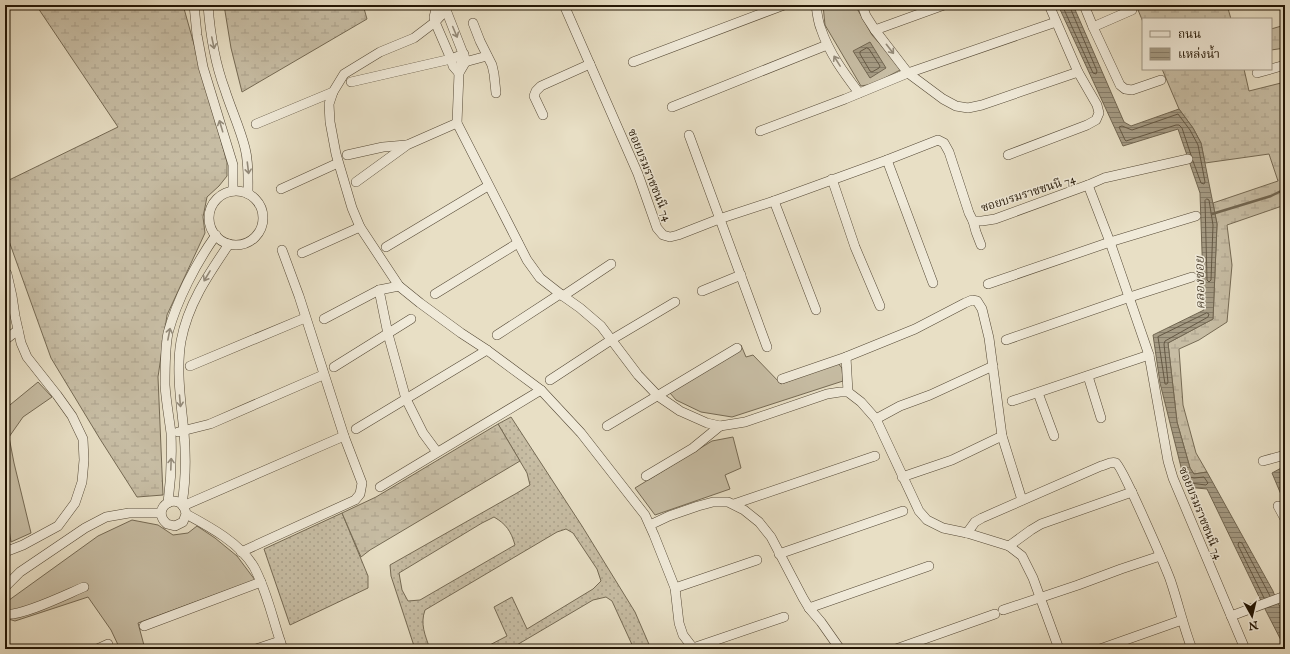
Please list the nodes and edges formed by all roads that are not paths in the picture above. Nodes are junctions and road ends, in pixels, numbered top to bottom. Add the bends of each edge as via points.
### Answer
1 (194, 5) edge
2 (208, 5) edge
3 (437, 5) edge
4 (564, 5) edge
5 (784, 5) edge
6 (816, 5) edge
7 (862, 5) edge
8 (944, 5) edge
9 (1049, 5) edge
10 (1084, 5) edge
11 (447, 8) edge
12 (1132, 10) dead end
13 (435, 22) junction
14 (1056, 22) junction
15 (473, 23) dead end
16 (1093, 28) junction
17 (875, 30) junction
18 (827, 45) junction
19 (487, 56) junction
20 (465, 58) junction
21 (633, 62) dead end
22 (590, 64) junction
23 (1285, 65) edge
24 (454, 66) junction
25 (1272, 69) edge
26 (1267, 70) edge
27 (1078, 72) junction
28 (908, 73) junction
29 (1256, 73) dead end
30 (1161, 80) dead end
31 (351, 82) dead end
32 (333, 92) junction
33 (496, 93) dead end
34 (859, 93) junction
35 (672, 107) dead end
36 (543, 115) dead end
37 (457, 123) junction
38 (256, 124) dead end
39 (760, 131) dead end
40 (689, 135) dead end
41 (407, 145) junction
42 (347, 155) dead end
43 (1008, 155) dead end
44 (1188, 159) dead end
45 (887, 160) junction
46 (338, 163) junction
47 (832, 179) junction
48 (356, 182) dead end
49 (488, 186) junction
50 (1088, 186) junction
51 (281, 188) dead end
52 (233, 191) junction
53 (248, 194) junction
54 (774, 201) junction
55 (1196, 216) dead end
56 (719, 219) junction
57 (973, 221) junction
58 (360, 227) junction
59 (216, 235) junction
60 (1110, 242) junction
61 (518, 243) junction
62 (229, 244) junction
63 (982, 246) dead end
64 (386, 247) dead end
65 (282, 250) dead end
66 (302, 253) dead end
67 (611, 264) dead end
68 (5, 271) edge
69 (741, 275) junction
70 (1192, 277) dead end
71 (933, 283) dead end
72 (988, 284) dead end
73 (399, 286) junction
74 (379, 290) junction
75 (702, 291) dead end
76 (435, 294) dead end
77 (561, 295) junction
78 (1130, 296) junction
79 (675, 302) dead end
80 (880, 306) dead end
81 (816, 310) dead end
82 (305, 318) junction
83 (324, 319) dead end
84 (411, 319) dead end
85 (18, 330) junction
86 (388, 334) junction
87 (497, 336) dead end
88 (5, 340) edge
89 (611, 340) junction
90 (1006, 340) dead end
91 (767, 347) dead end
92 (737, 348) dead end
93 (487, 350) junction
94 (1149, 356) junction
95 (846, 357) junction
96 (190, 366) dead end
97 (993, 366) junction
98 (334, 367) dead end
99 (323, 375) junction
100 (1088, 376) junction
101 (782, 379) dead end
102 (550, 380) dead end
103 (541, 390) junction
104 (848, 392) junction
105 (1038, 393) junction
106 (658, 396) junction
107 (406, 398) junction
108 (1012, 401) dead end
109 (1101, 418) dead end
110 (876, 419) junction
111 (182, 421) junction
112 (169, 422) junction
113 (607, 426) dead end
114 (720, 426) junction
115 (356, 429) dead end
116 (184, 430) junction
117 (171, 433) junction
118 (344, 436) junction
119 (1002, 436) junction
120 (1054, 436) dead end
121 (437, 452) junction
122 (1285, 455) edge
123 (875, 456) dead end
124 (1263, 461) dead end
125 (646, 476) dead end
126 (902, 477) junction
127 (380, 487) dead end
128 (1132, 492) junction
129 (1022, 500) junction
130 (168, 503) junction
131 (734, 504) junction
132 (1278, 506) dead end
133 (184, 508) junction
134 (903, 511) dead end
135 (161, 513) junction
136 (1285, 519) edge
137 (650, 525) junction
138 (966, 533) junction
139 (1009, 546) junction
140 (5, 552) edge
141 (241, 552) junction
142 (779, 554) junction
143 (1160, 556) junction
144 (757, 560) dead end
145 (929, 566) dead end
146 (261, 582) junction
147 (5, 587) edge
148 (84, 587) dead end
149 (675, 588) junction
150 (1282, 597) edge
151 (1040, 598) junction
152 (809, 608) junction
153 (5, 614) edge
154 (1231, 616) junction
155 (784, 617) dead end
156 (1182, 620) junction
157 (144, 626) dead end
158 (108, 644) dead end
159 (281, 645) edge
160 (694, 648) edge
161 (97, 649) edge
162 (256, 649) edge
163 (840, 649) edge
164 (896, 649) edge
165 (1059, 649) edge
166 (1100, 649) edge
167 (1192, 649) edge
168 (1244, 649) edge

52 -> 1 street via 233,165 203,67
2 -> 53 street via 209,22 224,89 245,149 249,175
3 - 13 street
4 - 22 street, ซอยบรมราชชนนี 74
5 - 21 street
6 - 18 street via 820,28
7 - 17 street
8 - 17 street
9 - 14 street
10 - 16 street
11 - 13 street
11 -> 20 street
12 - 16 street
13 - 24 street
13 - 32 street via 414,38 380,52 344,74
14 - 27 street
14 - 28 street
15 - 19 street
16 - 30 street via 1120,85 1125,89 1132,90
17 -> 28 street
34 -> 18 street
18 - 35 street
19 - 20 street
19 - 33 street via 494,74
20 - 24 street
20 - 24 street
22 - 36 street via 541,86 536,91 534,96
22 - 56 street, ซอยบรมราชชนนี 74 via 663,235 678,235
23 - 25 street
24 - 31 street
24 - 37 street
26 - 29 street
27 - 28 street via 968,108 956,106 943,99
27 - 43 street via 1097,105 1099,113 1096,120
28 - 34 street
32 - 38 street
32 - 46 street via 329,104 330,122
34 - 39 street
37 - 41 street
37 - 49 street
40 - 56 street
41 - 42 street
41 - 48 street
44 - 50 street via 1104,178
45 - 47 street, ซอยบรมราชชนนี 74
45 - 57 street, ซอยบรมราชชนนี 74 via 933,141 944,143
45 - 71 street
46 - 51 street
46 - 58 street
47 - 54 street, ซอยบรมราชชนนี 74
47 - 80 street
49 - 61 street
49 - 64 street
50 - 57 street, ซอยบรมราชชนนี 74 via 994,219
50 - 60 street, ซอยบรมราชชนนี 74
52 - 53 street
52 - 59 street via 222,195 214,203 210,225
53 - 62 street via 257,201 262,211 263,222 259,233 251,240
54 - 56 street, ซอยบรมราชชนนี 74
54 - 81 street
55 - 60 street
56 - 69 street
57 - 63 street
58 - 66 street
58 - 73 street
59 - 62 street
112 -> 59 street via 165,384 168,335 175,310 186,287
60 - 72 street
60 - 78 street, ซอยบรมราชชนนี 74
61 - 76 street
61 - 77 street via 540,278
62 -> 111 street via 208,274 189,312 181,342 179,387
65 - 82 street
67 - 77 street
68 - 85 street
69 - 75 street
69 - 91 street
70 - 78 street
73 - 74 street
73 - 93 street
74 - 83 street
74 - 86 street
77 - 87 street
77 - 89 street via 590,316
78 - 90 street
78 - 94 street, ซอยบรมราชชนนี 74
79 - 89 street
82 - 96 street
82 - 99 street
84 - 86 street
85 - 88 street
85 - 140 street via 27,357 72,416 82,439 84,460 82,482 75,504 58,526
86 - 98 street
86 - 107 street
89 - 102 street
89 - 106 street
92 - 106 street
93 - 103 street
93 - 107 street
94 - 100 street
94 - 154 street, ซอยบรมราชชนนี 74 via 1173,478
95 - 97 street via 915,329 972,300 977,301 982,309
95 - 101 street
95 - 104 street
97 - 110 street
97 - 119 street
99 - 116 street via 210,424
99 - 118 street
100 - 105 street
100 - 109 street
103 - 121 street
103 - 137 street via 580,433 645,515
104 - 110 street
104 - 114 street via 827,394 745,422
105 - 108 street
105 - 120 street
106 - 113 street
106 - 114 street via 680,411
107 - 115 street
107 - 121 street
110 - 126 street
111 - 112 street
111 - 116 street
112 - 117 street
114 - 125 street via 693,448
116 - 117 street
116 - 133 street
130 -> 117 street
118 - 133 street
118 - 141 street via 362,484 360,494 355,500
119 - 126 street via 952,460
119 - 129 street
121 - 127 street
122 - 124 street
123 - 131 street
126 - 138 street via 919,511 927,520 943,528
128 - 129 street via 1118,464 1109,463
128 - 139 street via 1041,524
128 - 143 street
129 - 138 street via 974,522
130 - 133 street via 175,501
130 - 135 street via 164,505
131 - 137 street via 713,502 668,516
131 - 142 street via 759,522 771,537
132 - 136 street
133 - 135 street via 183,522 175,526 163,522
133 - 141 street
134 - 142 street
135 - 147 street via 129,513 106,517 85,528 20,572
137 - 149 street
138 - 139 street
139 - 151 street via 1022,556
141 - 146 street via 253,566
142 - 152 street
143 - 151 street
143 - 156 street
144 - 149 street
145 - 152 street
146 - 157 street
146 - 159 street
148 - 153 street via 33,608
149 - 160 street via 678,623 683,635
150 - 154 street
151 - 164 street
151 - 165 street
152 - 163 street
154 - 168 street, ซอยบรมราชชนนี 74
155 - 160 street
156 - 166 street
156 - 167 street
158 - 161 street
159 - 162 street

